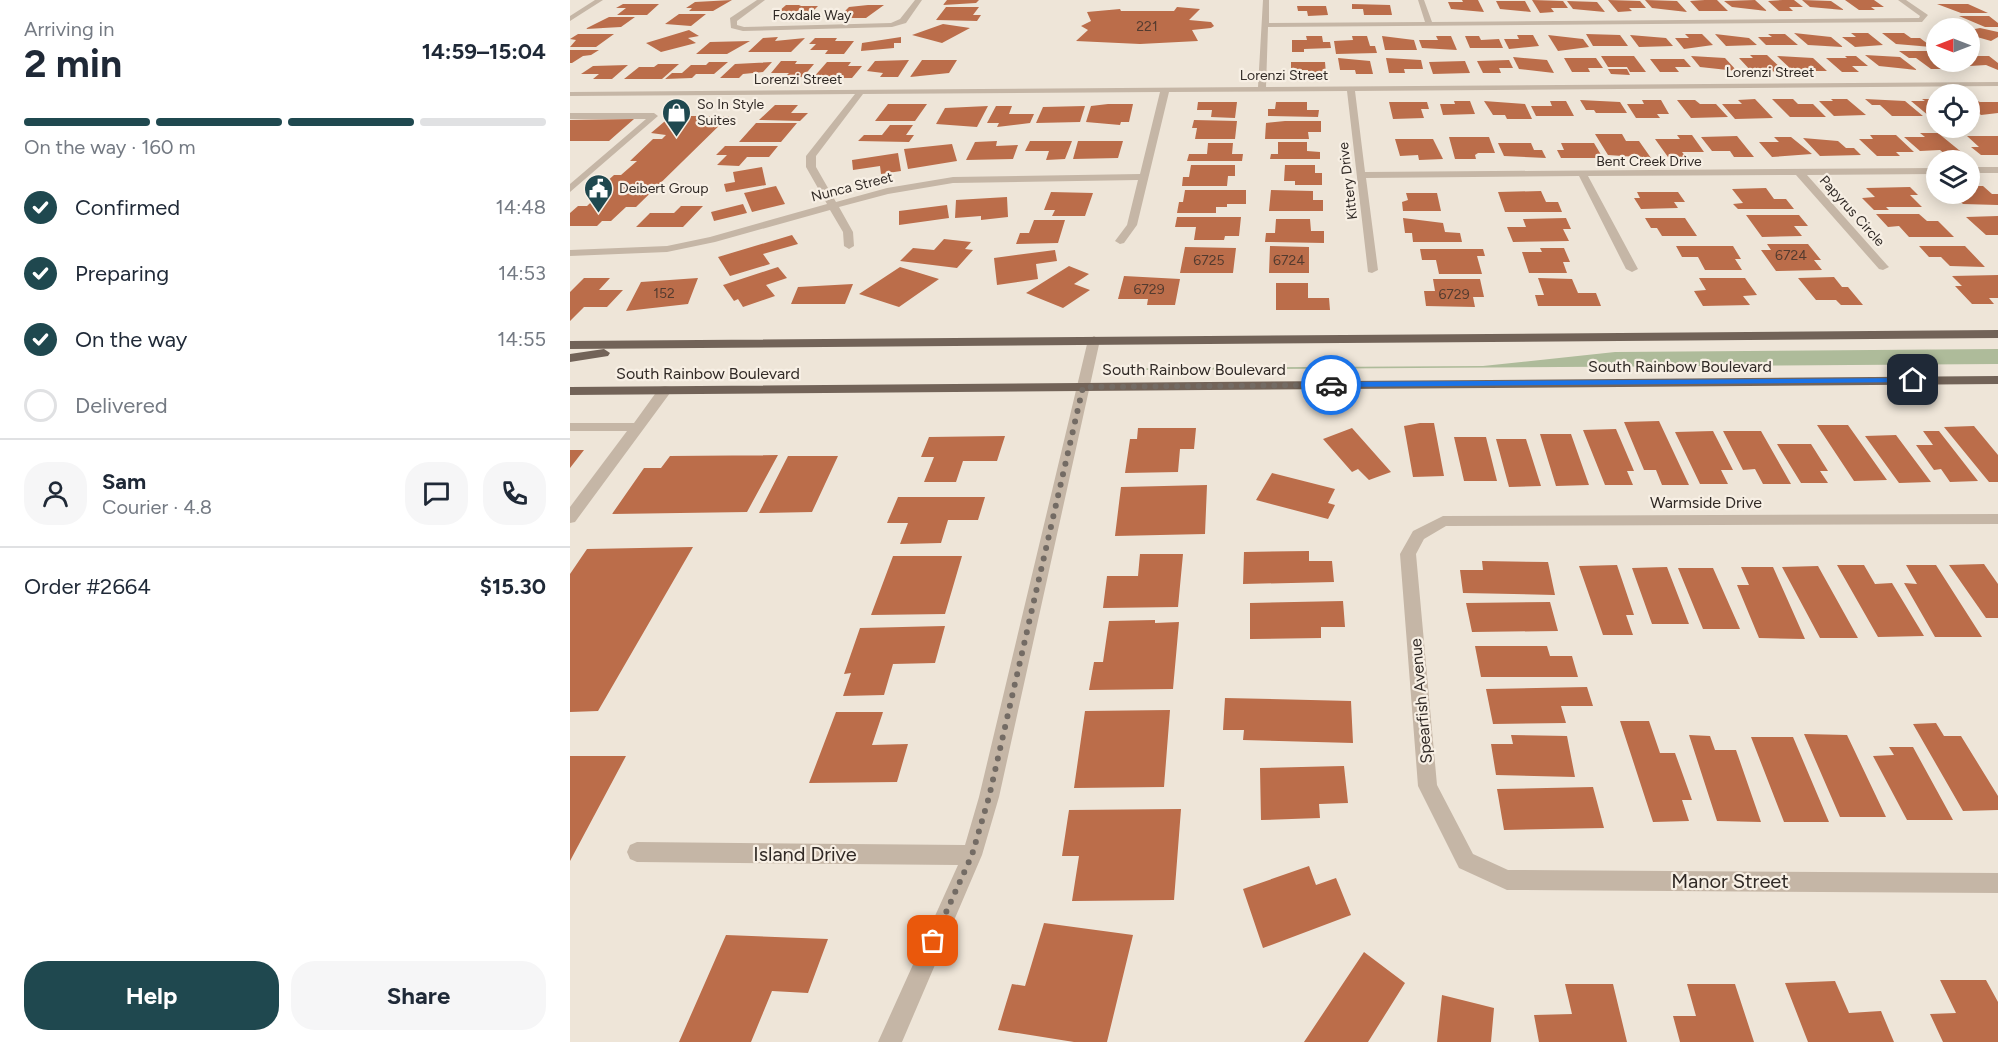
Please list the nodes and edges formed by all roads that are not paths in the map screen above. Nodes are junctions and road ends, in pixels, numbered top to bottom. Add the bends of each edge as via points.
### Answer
1 (600, 0) edge
2 (762, 0) edge
3 (919, 0) edge
4 (1266, 0) edge
5 (1421, 0) edge
6 (1901, 0) edge
7 (570, 19) edge
8 (1429, 24) junction
9 (1264, 25) junction
10 (1998, 84) edge
11 (1351, 88) junction
12 (1262, 89) junction
13 (1165, 90) junction
14 (861, 93) junction
15 (570, 94) edge
16 (570, 116) edge
17 (1980, 170) edge
18 (1998, 170) edge
19 (1926, 171) edge
20 (1800, 173) junction
21 (1361, 175) junction
22 (1583, 175) junction
23 (1145, 177) junction
24 (570, 189) edge
25 (834, 205) junction
26 (1120, 241) dead end
27 (849, 246) dead end
28 (570, 253) edge
29 (1883, 267) dead end
30 (1632, 269) dead end
31 (1372, 270) dead end
32 (1998, 334) edge
33 (1094, 340) junction
34 (664, 344) junction
35 (570, 345) edge
36 (570, 358) edge
37 (1998, 380) edge
38 (1083, 387) junction
39 (665, 390) junction
40 (570, 391) edge
41 (637, 427) junction
42 (570, 428) edge
43 (570, 518) edge
44 (1998, 519) edge
45 (1418, 534) joint
46 (637, 852) dead end
47 (972, 855) junction
48 (1466, 861) joint
49 (1998, 883) edge
50 (890, 1042) edge

1 - 7 street
2 - 3 street, Foxdale Way via 733,20 734,26 743,29 892,25 903,21
4 - 9 street
5 - 8 street
6 - 8 street via 1924,15 1922,20
8 - 9 street
9 - 12 street
10 - 11 street, Lorenzi Street
11 - 12 street, Lorenzi Street
11 - 21 street, Kittery Drive
12 - 13 street, Lorenzi Street
13 - 14 street, Lorenzi Street
13 - 23 street
14 - 15 street, Lorenzi Street
14 - 25 street via 812,156 811,167
16 - 24 street via 654,116
17 - 18 street
19 - 20 street, Bent Creek Drive
20 - 22 street, Bent Creek Drive
20 - 29 street, Papyrus Circle
21 - 22 street, Bent Creek Drive
21 - 31 street, Kittery Drive
22 - 30 street
23 - 25 street, Nunca Street via 953,180
23 - 26 street via 1132,225
25 - 27 street via 848,232
25 - 28 street, Nunca Street via 666,249
32 - 33 main road, South Rainbow Boulevard
33 - 34 main road, South Rainbow Boulevard
33 - 38 street
34 - 35 main road, South Rainbow Boulevard
34 - 36 main road
37 - 38 main road, South Rainbow Boulevard
38 - 39 main road, South Rainbow Boulevard
38 - 47 street via 989,797
39 - 40 main road, South Rainbow Boulevard
39 - 41 street
41 - 42 street
41 - 43 street
44 - 45 street, Warmside Drive via 1443,521
45 - 48 street, Spearfish Avenue via 1408,554 1428,786
46 - 47 street, Island Drive
47 - 50 street
48 - 49 street, Manor Street via 1507,880

